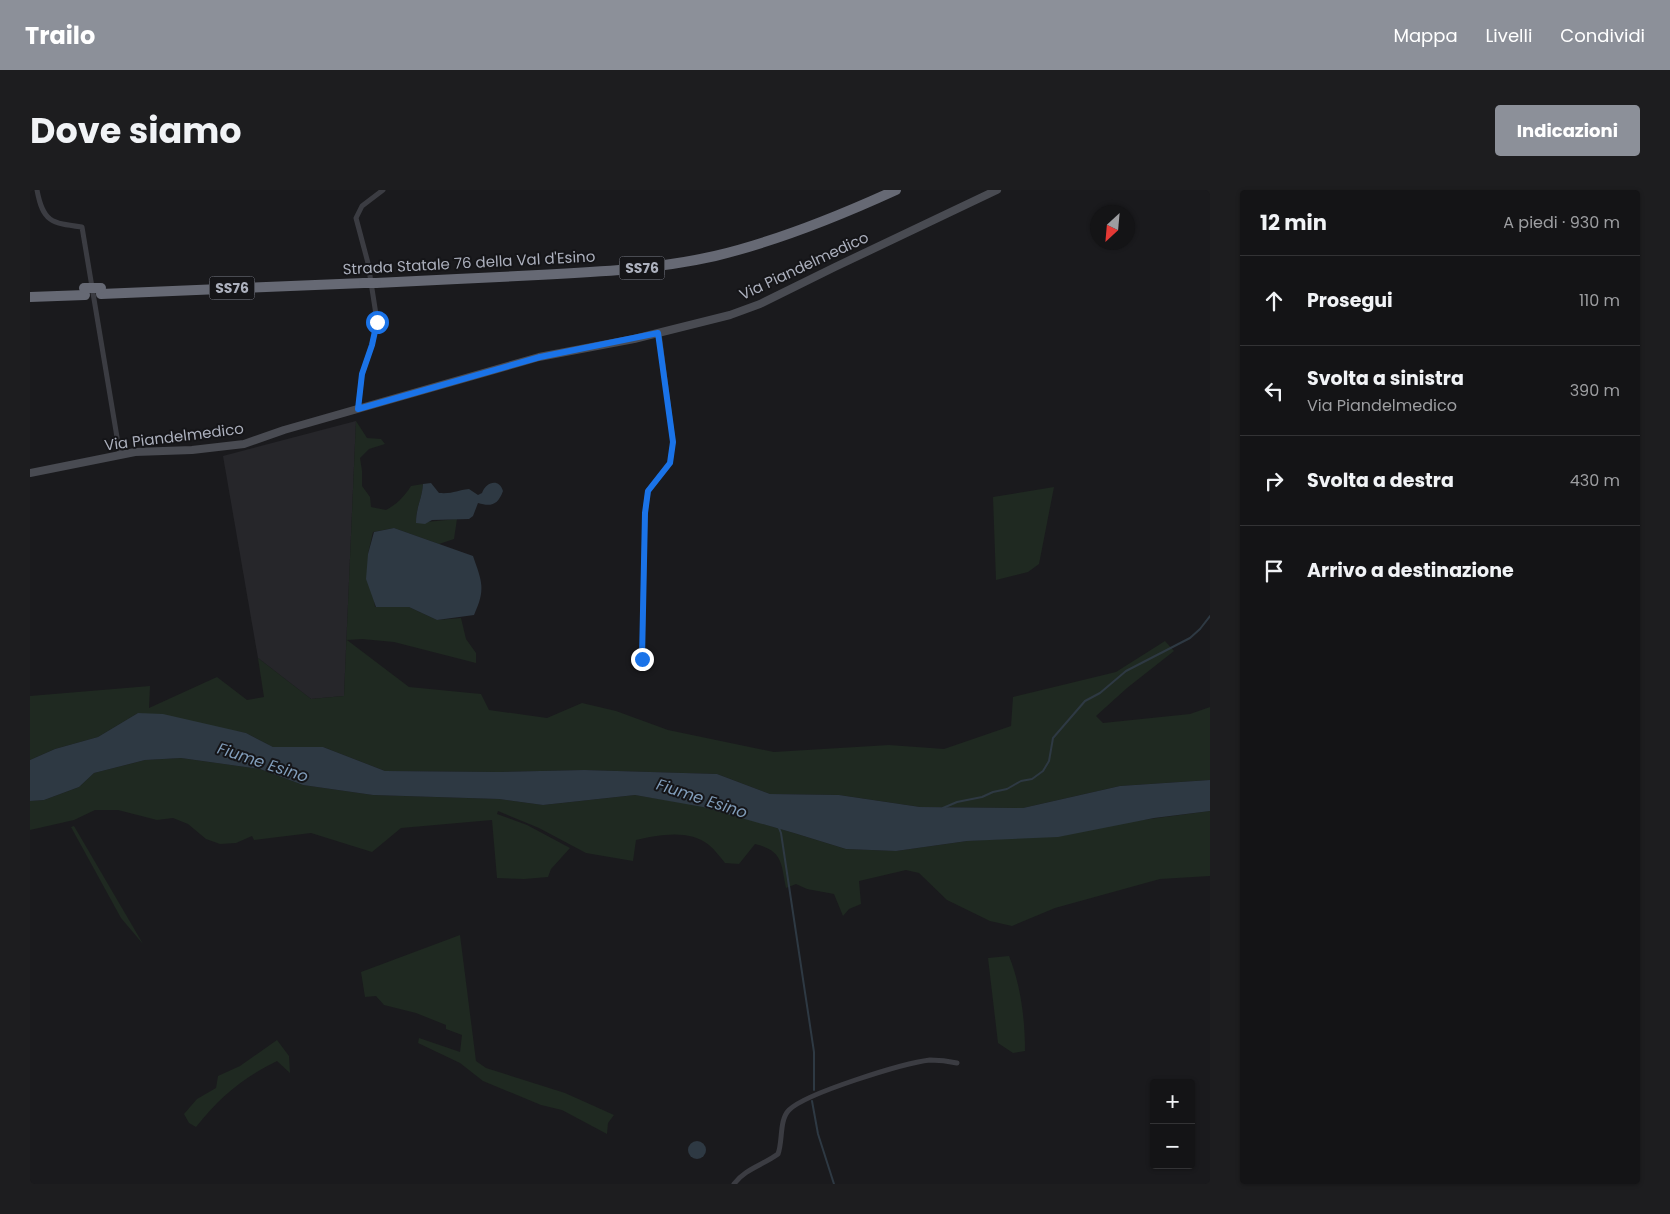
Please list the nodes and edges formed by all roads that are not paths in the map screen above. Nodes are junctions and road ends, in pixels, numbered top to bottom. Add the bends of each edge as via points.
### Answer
1 (37, 190) edge
2 (383, 190) edge
3 (880, 190) edge
4 (896, 190) edge
5 (997, 190) edge
6 (375, 279) junction
7 (30, 291) edge
8 (85, 292) junction
9 (30, 297) edge
10 (658, 333) junction
11 (358, 409) junction
12 (120, 455) junction
13 (30, 473) edge
14 (642, 659) dead end
15 (957, 1063) dead end
16 (734, 1184) edge

1 - 12 street via 47,218 82,227
2 - 11 street via 362,206 356,218 368,262 377,322 362,374
3 - 6 highway, Strada Statale 76 della Val d'Esino / SS76 via 840,208 751,239 643,262
4 - 6 highway, Strada Statale 76 della Val d'Esino / SS76 via 797,232 679,263 574,274
5 - 10 main road, Via Piandelmedico via 760,304
6 - 8 highway, Strada Statale 76 della Val d'Esino / SS76, bridge
7 - 8 highway, Strada Statale 76 della Val d'Esino / SS76
8 - 9 highway, Strada Statale 76 della Val d'Esino / SS76
10 - 11 main road, Via Piandelmedico via 540,357
10 - 14 street via 673,442 670,463 648,491
11 - 12 main road, Via Piandelmedico via 244,444
12 - 13 main road, Via Piandelmedico
15 - 16 street via 931,1060 913,1063 828,1090 797,1104 785,1117 778,1154

